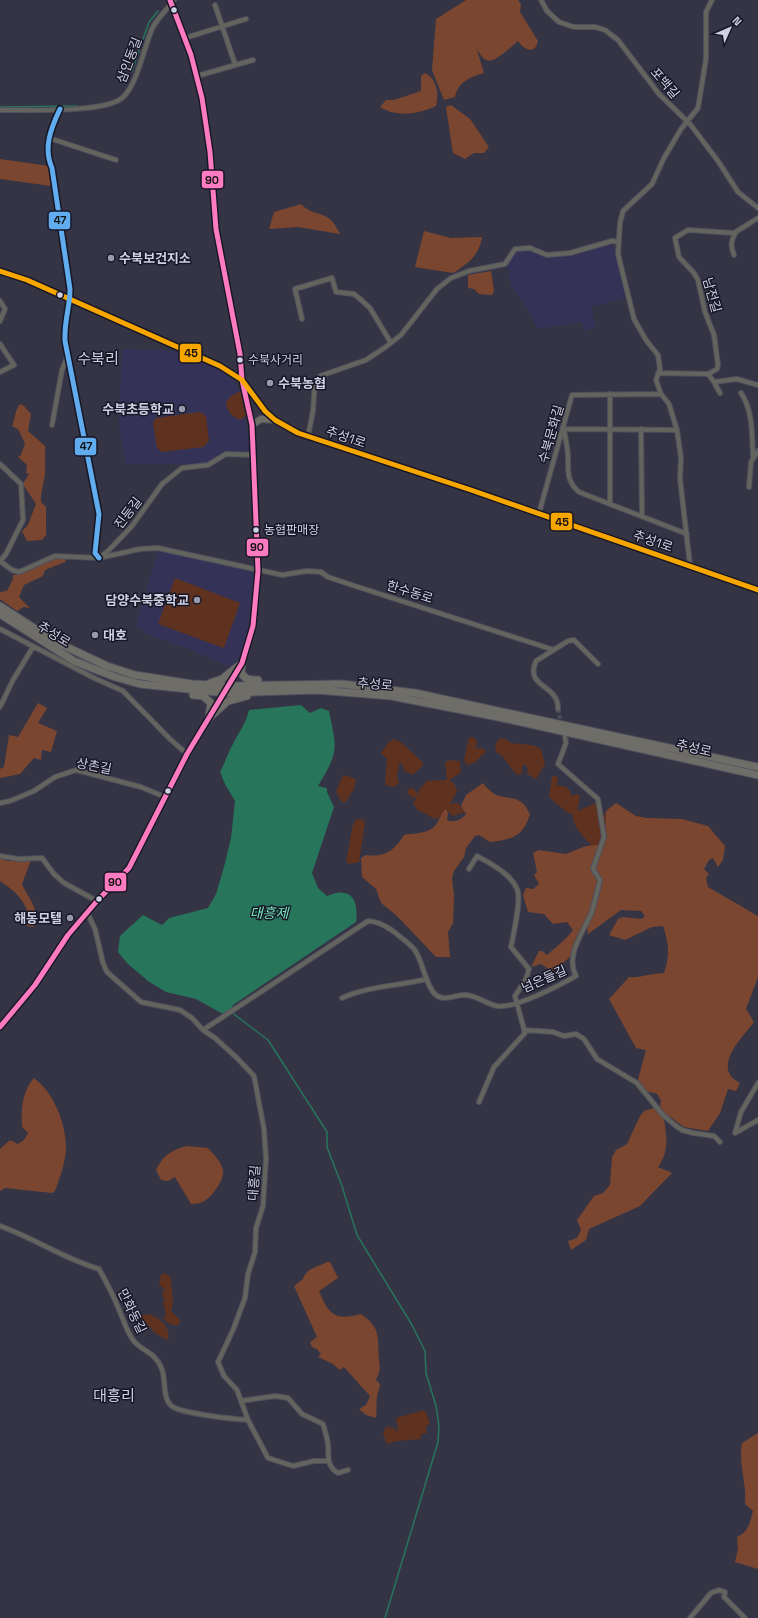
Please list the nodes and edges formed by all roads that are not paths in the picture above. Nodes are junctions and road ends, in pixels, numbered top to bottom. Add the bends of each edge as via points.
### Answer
1 (541, 0) edge
2 (712, 0) edge
3 (171, 2) edge
4 (215, 5) dead end
5 (246, 19) dead end
6 (222, 26) junction
7 (185, 38) junction
8 (252, 60) dead end
9 (235, 64) junction
10 (196, 76) junction
11 (60, 109) junction
12 (0, 110) edge
13 (688, 122) junction
14 (49, 138) junction
15 (116, 160) dead end
16 (758, 208) edge
17 (758, 218) edge
18 (736, 232) junction
19 (619, 242) junction
20 (734, 255) dead end
21 (0, 271) edge
22 (70, 299) junction
23 (0, 301) edge
24 (302, 318) dead end
25 (0, 321) edge
26 (390, 343) junction
27 (0, 344) edge
28 (68, 355) junction
29 (0, 372) edge
30 (658, 373) junction
31 (708, 374) junction
32 (242, 380) junction
33 (714, 382) junction
34 (758, 385) edge
35 (720, 393) dead end
36 (741, 393) dead end
37 (610, 394) junction
38 (660, 394) junction
39 (275, 420) junction
40 (52, 425) dead end
41 (252, 425) junction
42 (609, 429) junction
43 (641, 429) junction
44 (677, 430) junction
45 (308, 436) junction
46 (758, 451) edge
47 (254, 455) junction
48 (753, 456) junction
49 (0, 464) edge
50 (750, 487) dead end
51 (610, 504) junction
52 (539, 514) junction
53 (642, 516) junction
54 (687, 534) junction
55 (99, 558) junction
56 (0, 560) edge
57 (690, 565) junction
58 (258, 571) junction
59 (758, 590) edge
60 (0, 606) edge
61 (0, 614) edge
62 (0, 629) edge
63 (33, 647) junction
64 (554, 650) junction
65 (242, 663) junction
66 (598, 664) dead end
67 (140, 684) junction
68 (199, 684) junction
69 (342, 684) junction
70 (229, 686) junction
71 (323, 691) junction
72 (225, 693) junction
73 (0, 707) edge
74 (558, 709) tunnel mouth
75 (209, 718) junction
76 (565, 737) dead end
77 (187, 754) junction
78 (758, 767) edge
79 (758, 775) edge
80 (165, 797) junction
81 (0, 803) edge
82 (0, 856) edge
83 (469, 869) dead end
84 (97, 901) junction
85 (87, 912) junction
86 (427, 979) junction
87 (342, 998) dead end
88 (516, 1002) junction
89 (0, 1027) edge
90 (203, 1030) junction
91 (524, 1030) junction
92 (758, 1082) edge
93 (479, 1102) dead end
94 (758, 1120) edge
95 (720, 1142) dead end
96 (0, 1226) edge
97 (241, 1401) junction
98 (248, 1420) junction
99 (327, 1461) junction
100 (348, 1470) dead end
101 (690, 1618) edge
102 (745, 1618) edge

1 - 13 street, 포백길 via 558,22 574,27 595,27 612,35 659,94
2 - 13 street via 706,12 706,59 699,103
3 - 7 street
3 - 11 street, 삼인동길 via 152,28 137,71 123,98 113,104 96,108
4 - 6 street
5 - 6 street
6 - 7 street
6 - 9 street
7 - 10 street
8 - 9 street
9 - 10 street
10 - 32 street via 210,152 216,229
11 - 12 street, 삼인동길
11 - 14 street
13 - 16 street, 포백길 via 738,192
13 - 19 street via 664,158 652,184 623,212
14 - 15 street
14 - 22 street via 47,153 52,168
17 - 18 street
18 - 20 street via 731,245
18 - 31 street, 남전길 via 688,230 675,238 679,257 698,280 705,312 714,335 718,365 717,369
19 - 26 street via 612,241 547,255 530,248 515,249 506,264 470,271 451,278 437,289 401,336
19 - 30 street via 618,257 634,319 658,355
21 - 22 street, 추성1로
22 - 28 street via 64,328
22 - 32 street, 추성1로 via 215,364
23 - 25 street via 5,312
24 - 26 street via 295,289 332,278 336,292 354,294 370,308
26 - 45 street via 366,360 320,376 315,381
27 - 29 street via 14,365
28 - 40 street via 62,370
28 - 55 street via 99,514 95,553
30 - 31 street
30 - 38 street via 656,380
31 - 33 street
32 - 39 street, 추성1로
32 - 41 street
33 - 34 street via 737,379
33 - 35 street
36 - 48 street via 750,419
37 - 38 street, 수북문화길
37 - 42 street
37 - 52 street, 수북문화길 via 572,395
38 - 44 street via 669,404
39 - 41 street via 261,419
39 - 45 street, 추성1로
41 - 47 street
42 - 43 street, 수북문화길
42 - 51 street
42 - 51 street, 수북문화길 via 564,429 567,471 574,488
43 - 44 street, 수북문화길
43 - 53 street
44 - 54 street
45 - 52 street, 추성1로
46 - 48 street
47 - 55 street, 진등길 via 226,454 208,465 182,468 162,484 124,535
47 - 58 street
48 - 50 street
49 - 56 street via 21,484 23,520 6,554
51 - 53 street, 수북문화길
52 - 57 street, 추성1로
53 - 54 street, 수북문화길
54 - 57 street
55 - 56 street via 55,556 19,572 12,570
55 - 58 street via 140,549 158,548
57 - 59 street, 추성1로
58 - 64 street, 한수동로 via 282,575 307,571 321,572 328,577
58 - 65 street via 253,626
60 - 68 main road, 추성로 via 54,641 108,666 135,675
61 - 67 main road, 추성로 via 74,661
62 - 63 street
63 - 73 street via 12,680
63 - 77 street via 123,691
64 - 66 street via 574,640
64 - 74 street via 536,661 533,672 539,684 555,695
65 - 68 main road via 222,679
65 - 69 main road via 241,672 249,680
65 - 70 street
67 - 72 main road, 추성로
67 - 75 main road via 203,696 211,703
68 - 70 main road, 추성로
69 - 70 main road, 추성로
69 - 78 main road, 추성로 via 415,693
70 - 72 street
71 - 72 main road, 추성로
71 - 75 main road via 240,697 228,701
71 - 79 main road, 추성로 via 392,696 436,704
72 - 75 street
75 - 77 street
76 - 88 street, 넘은들길 via 566,743 558,764 598,799 604,837 593,869 600,880 591,913 573,957 572,969 576,976 549,990
77 - 80 street
80 - 81 street, 상촌길 via 141,787 76,770 55,777 34,791
80 - 84 street via 130,868
82 - 84 street via 19,859 42,858 64,883
83 - 88 street, 넘은들길 via 477,856 511,880 518,890 516,924 511,947 529,969 515,996
84 - 85 street
85 - 89 street via 26,996
85 - 90 street, 대흥길 via 95,929 107,972 142,1002 180,1010
86 - 87 street via 373,989
86 - 88 street via 436,995 441,998 465,994 499,1006 511,1006
86 - 90 street via 415,950 407,941 388,928 368,921
88 - 91 street
90 - 97 street, 대흥길 via 215,1038 254,1076 264,1129 264,1195 256,1228 255,1252 248,1274 245,1298 218,1362 224,1376 237,1390
91 - 93 street via 525,1033 494,1067
91 - 95 street via 564,1036 576,1034 584,1039 597,1059 637,1083 676,1126 687,1131 714,1136
92 - 94 street via 741,1112 734,1133
96 - 98 street, 만화동길 via 99,1269 133,1340 153,1354 161,1367 166,1398 175,1408
97 - 98 street, 대흥길
97 - 99 street via 275,1396 288,1398 302,1414 323,1424 328,1444
98 - 99 street, 대흥길 via 268,1458 294,1466
99 - 100 street via 338,1473
101 - 102 street via 712,1593 719,1590 725,1592 724,1597

